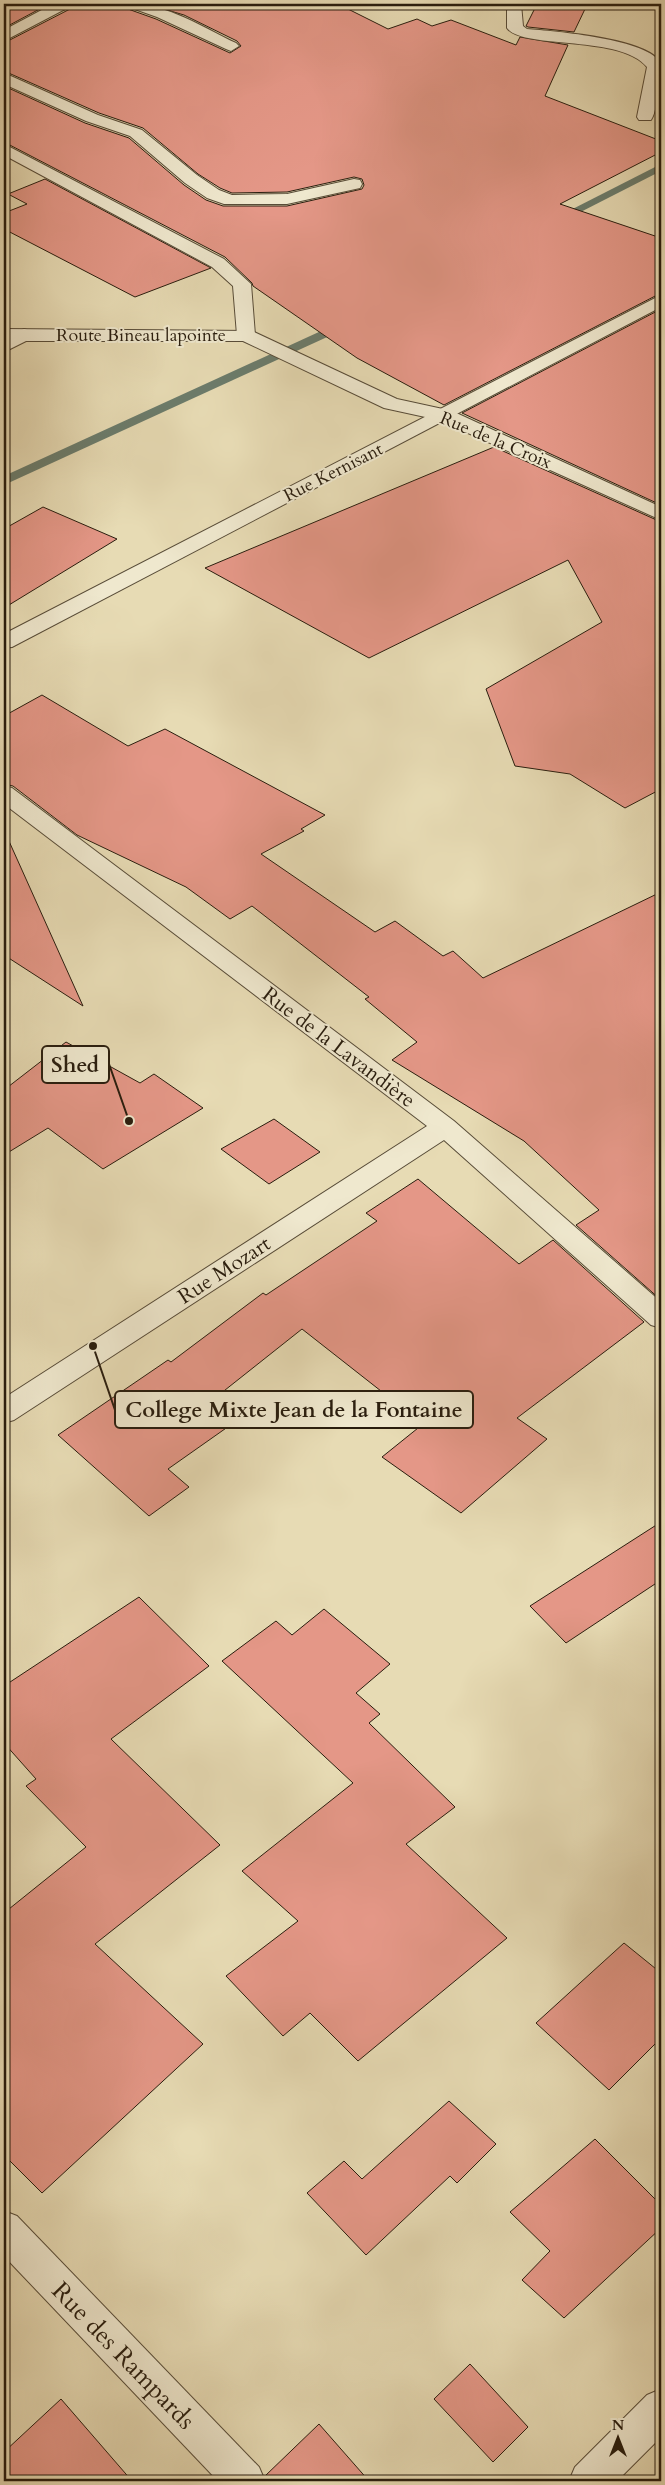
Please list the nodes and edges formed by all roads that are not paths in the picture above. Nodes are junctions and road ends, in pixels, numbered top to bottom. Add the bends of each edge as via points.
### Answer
1 (64, 4) edge
2 (134, 4) edge
3 (514, 4) edge
4 (4, 36) edge
5 (231, 46) dead end
6 (4, 78) edge
7 (645, 117) dead end
8 (4, 150) edge
9 (354, 184) dead end
10 (661, 300) edge
11 (4, 335) edge
12 (24, 335) junction
13 (246, 335) junction
14 (4, 347) edge
15 (274, 349) joint
16 (445, 415) junction
17 (661, 514) edge
18 (4, 642) edge
19 (4, 793) edge
20 (445, 1127) junction
21 (661, 1318) edge
22 (4, 1412) edge
23 (4, 2229) edge
24 (661, 2409) edge
25 (245, 2481) edge
26 (589, 2481) edge

1 - 4 street
2 - 5 street
3 - 7 street via 515,28 524,33 581,39 639,53 654,62
6 - 9 street via 92,118 136,133 191,179 213,194 230,200 287,199
8 - 13 street via 218,263 242,284
10 - 16 street, Rue Kernisant
11 - 12 street, Route Bineau lapointe
12 - 13 street, Route Bineau lapointe
12 - 14 street
13 - 15 street, Route Bineau lapointe
15 - 16 street, Rue de la Croix via 391,404
16 - 17 street, Rue de la Croix
16 - 18 street, Rue Kernisant
19 - 20 street, Rue de la Lavandière
20 - 21 street, Rue de la Lavandière
20 - 22 street, Rue Mozart
23 - 25 street, Rue des Rampards
24 - 26 street

